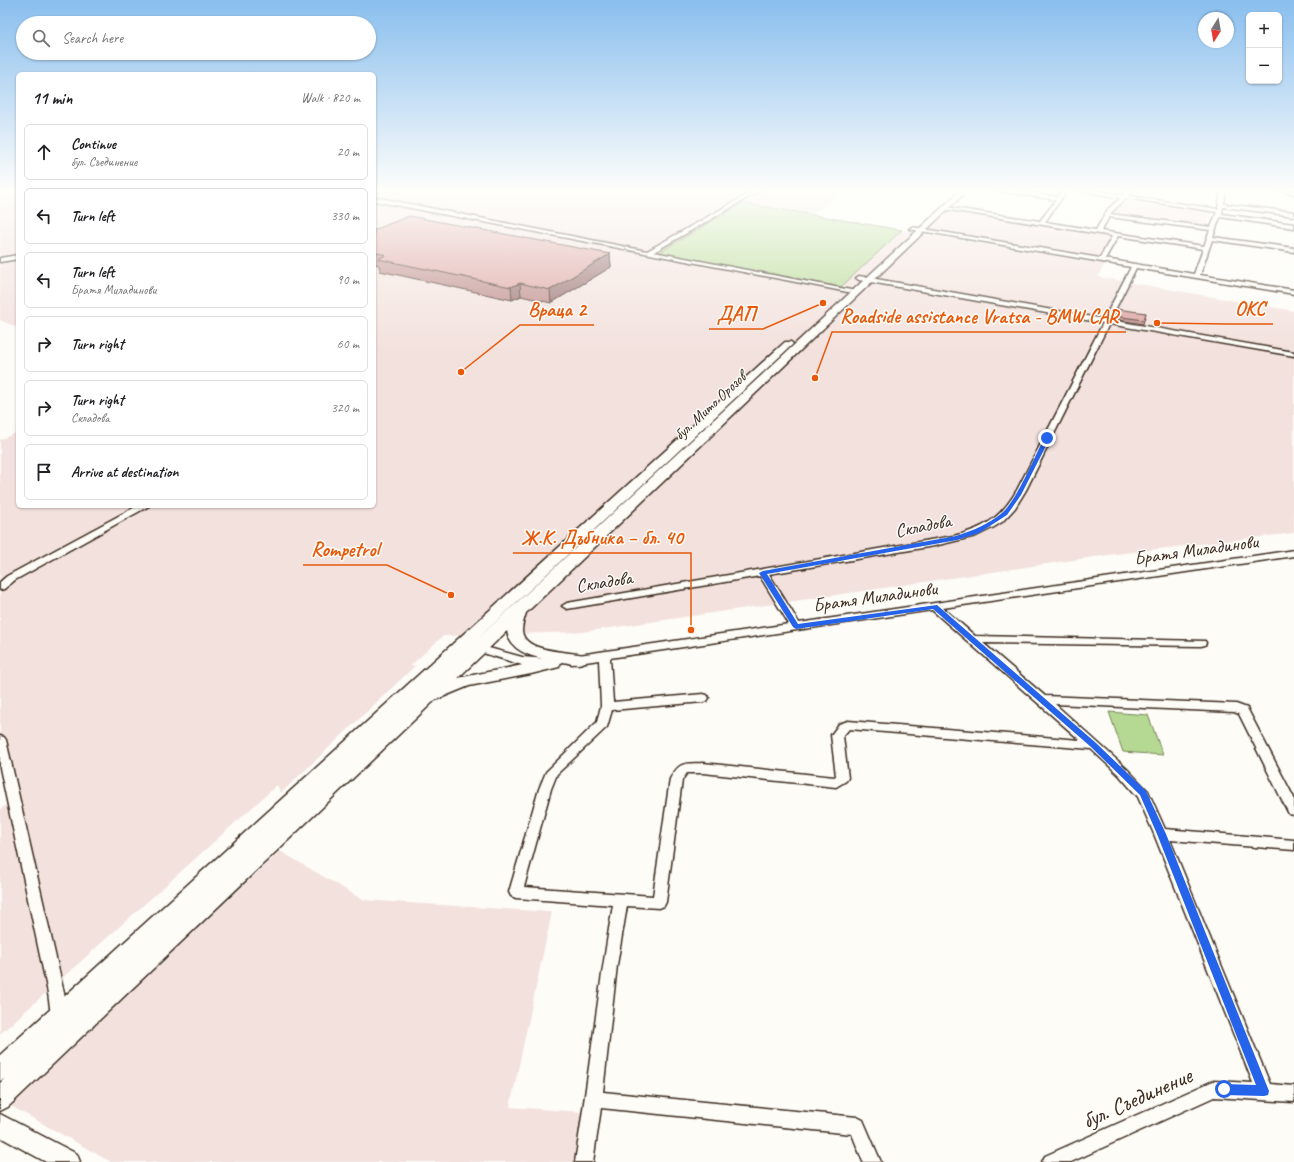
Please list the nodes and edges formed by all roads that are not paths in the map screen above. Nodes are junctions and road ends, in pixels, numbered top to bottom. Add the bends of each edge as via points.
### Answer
1 (604, 243) edge
2 (665, 243) edge
3 (897, 243) edge
4 (909, 243) edge
5 (998, 243) edge
6 (1111, 243) edge
7 (1176, 243) edge
8 (1208, 243) edge
9 (1247, 243) edge
10 (1207, 248) junction
11 (1294, 250) edge
12 (649, 252) junction
13 (16, 257) edge
14 (0, 260) edge
15 (1102, 260) junction
16 (1134, 266) junction
17 (1196, 276) junction
18 (859, 278) junction
19 (870, 280) junction
20 (851, 292) junction
21 (1294, 292) edge
22 (1107, 321) junction
23 (1294, 354) edge
24 (140, 508) edge
25 (1292, 556) edge
26 (763, 573) junction
27 (0, 587) edge
28 (567, 606) dead end
29 (934, 606) junction
30 (521, 608) junction
31 (796, 627) junction
32 (973, 639) junction
33 (1201, 643) dead end
34 (470, 645) junction
35 (604, 655) junction
36 (578, 659) junction
37 (554, 663) junction
38 (703, 698) dead end
39 (424, 699) junction
40 (1043, 700) junction
41 (607, 706) junction
42 (0, 740) edge
43 (1094, 745) junction
44 (1294, 810) edge
45 (1162, 834) junction
46 (1294, 845) edge
47 (621, 900) junction
48 (59, 1016) junction
49 (0, 1070) edge
50 (1264, 1091) junction
51 (1294, 1094) edge
52 (0, 1099) edge
53 (594, 1099) junction
54 (0, 1124) edge
55 (69, 1162) edge
56 (584, 1162) edge
57 (872, 1162) edge
58 (1050, 1162) edge

1 - 12 street
2 - 12 street
3 - 18 main road, бул. Мито Орозов
4 - 19 main road, бул. Мито Орозов
5 - 15 street
6 - 15 street
7 - 10 street
8 - 10 street
9 - 11 street
10 - 17 street
12 - 20 street
13 - 14 street
15 - 16 street
16 - 17 street
16 - 22 street, Складова
17 - 21 street
18 - 19 street
18 - 20 main road, бул. Мито Орозов
19 - 20 main road, бул. Мито Орозов
19 - 22 street
20 - 30 main road, бул. Мито Орозов
20 - 34 main road, бул. Мито Орозов
22 - 23 street
22 - 26 street, Складова via 1018,495 1000,518 977,531 957,538
24 - 27 street via 10,578
25 - 29 street, Братя Миладинови
26 - 28 street, Складова
26 - 31 street
29 - 31 street, Братя Миладинови
29 - 32 street
30 - 34 main road, бул. Мито Орозов
30 - 36 main road via 515,634 523,646 542,654
31 - 35 street, Братя Миладинови
32 - 33 street
32 - 40 street
34 - 37 street, Братя Миладинови via 522,661
34 - 39 main road
34 - 48 main road
35 - 36 street, Братя Миладинови
35 - 41 street
36 - 37 street, Братя Миладинови
37 - 39 main road via 465,681
38 - 41 street
39 - 52 main road
40 - 43 street
40 - 44 street via 1236,708 1243,711
41 - 47 street via 603,724 552,772 516,892
42 - 48 street
43 - 45 street via 1143,794
43 - 47 street via 848,725 843,727 838,735 842,778 836,782 703,768 683,769 676,779 659,902
45 - 46 street
45 - 50 street
47 - 53 street via 610,965
48 - 49 main road
50 - 51 street, бул. Съединение
50 - 58 street, бул. Съединение via 1213,1089
53 - 56 street
53 - 57 street via 857,1126
54 - 55 street

